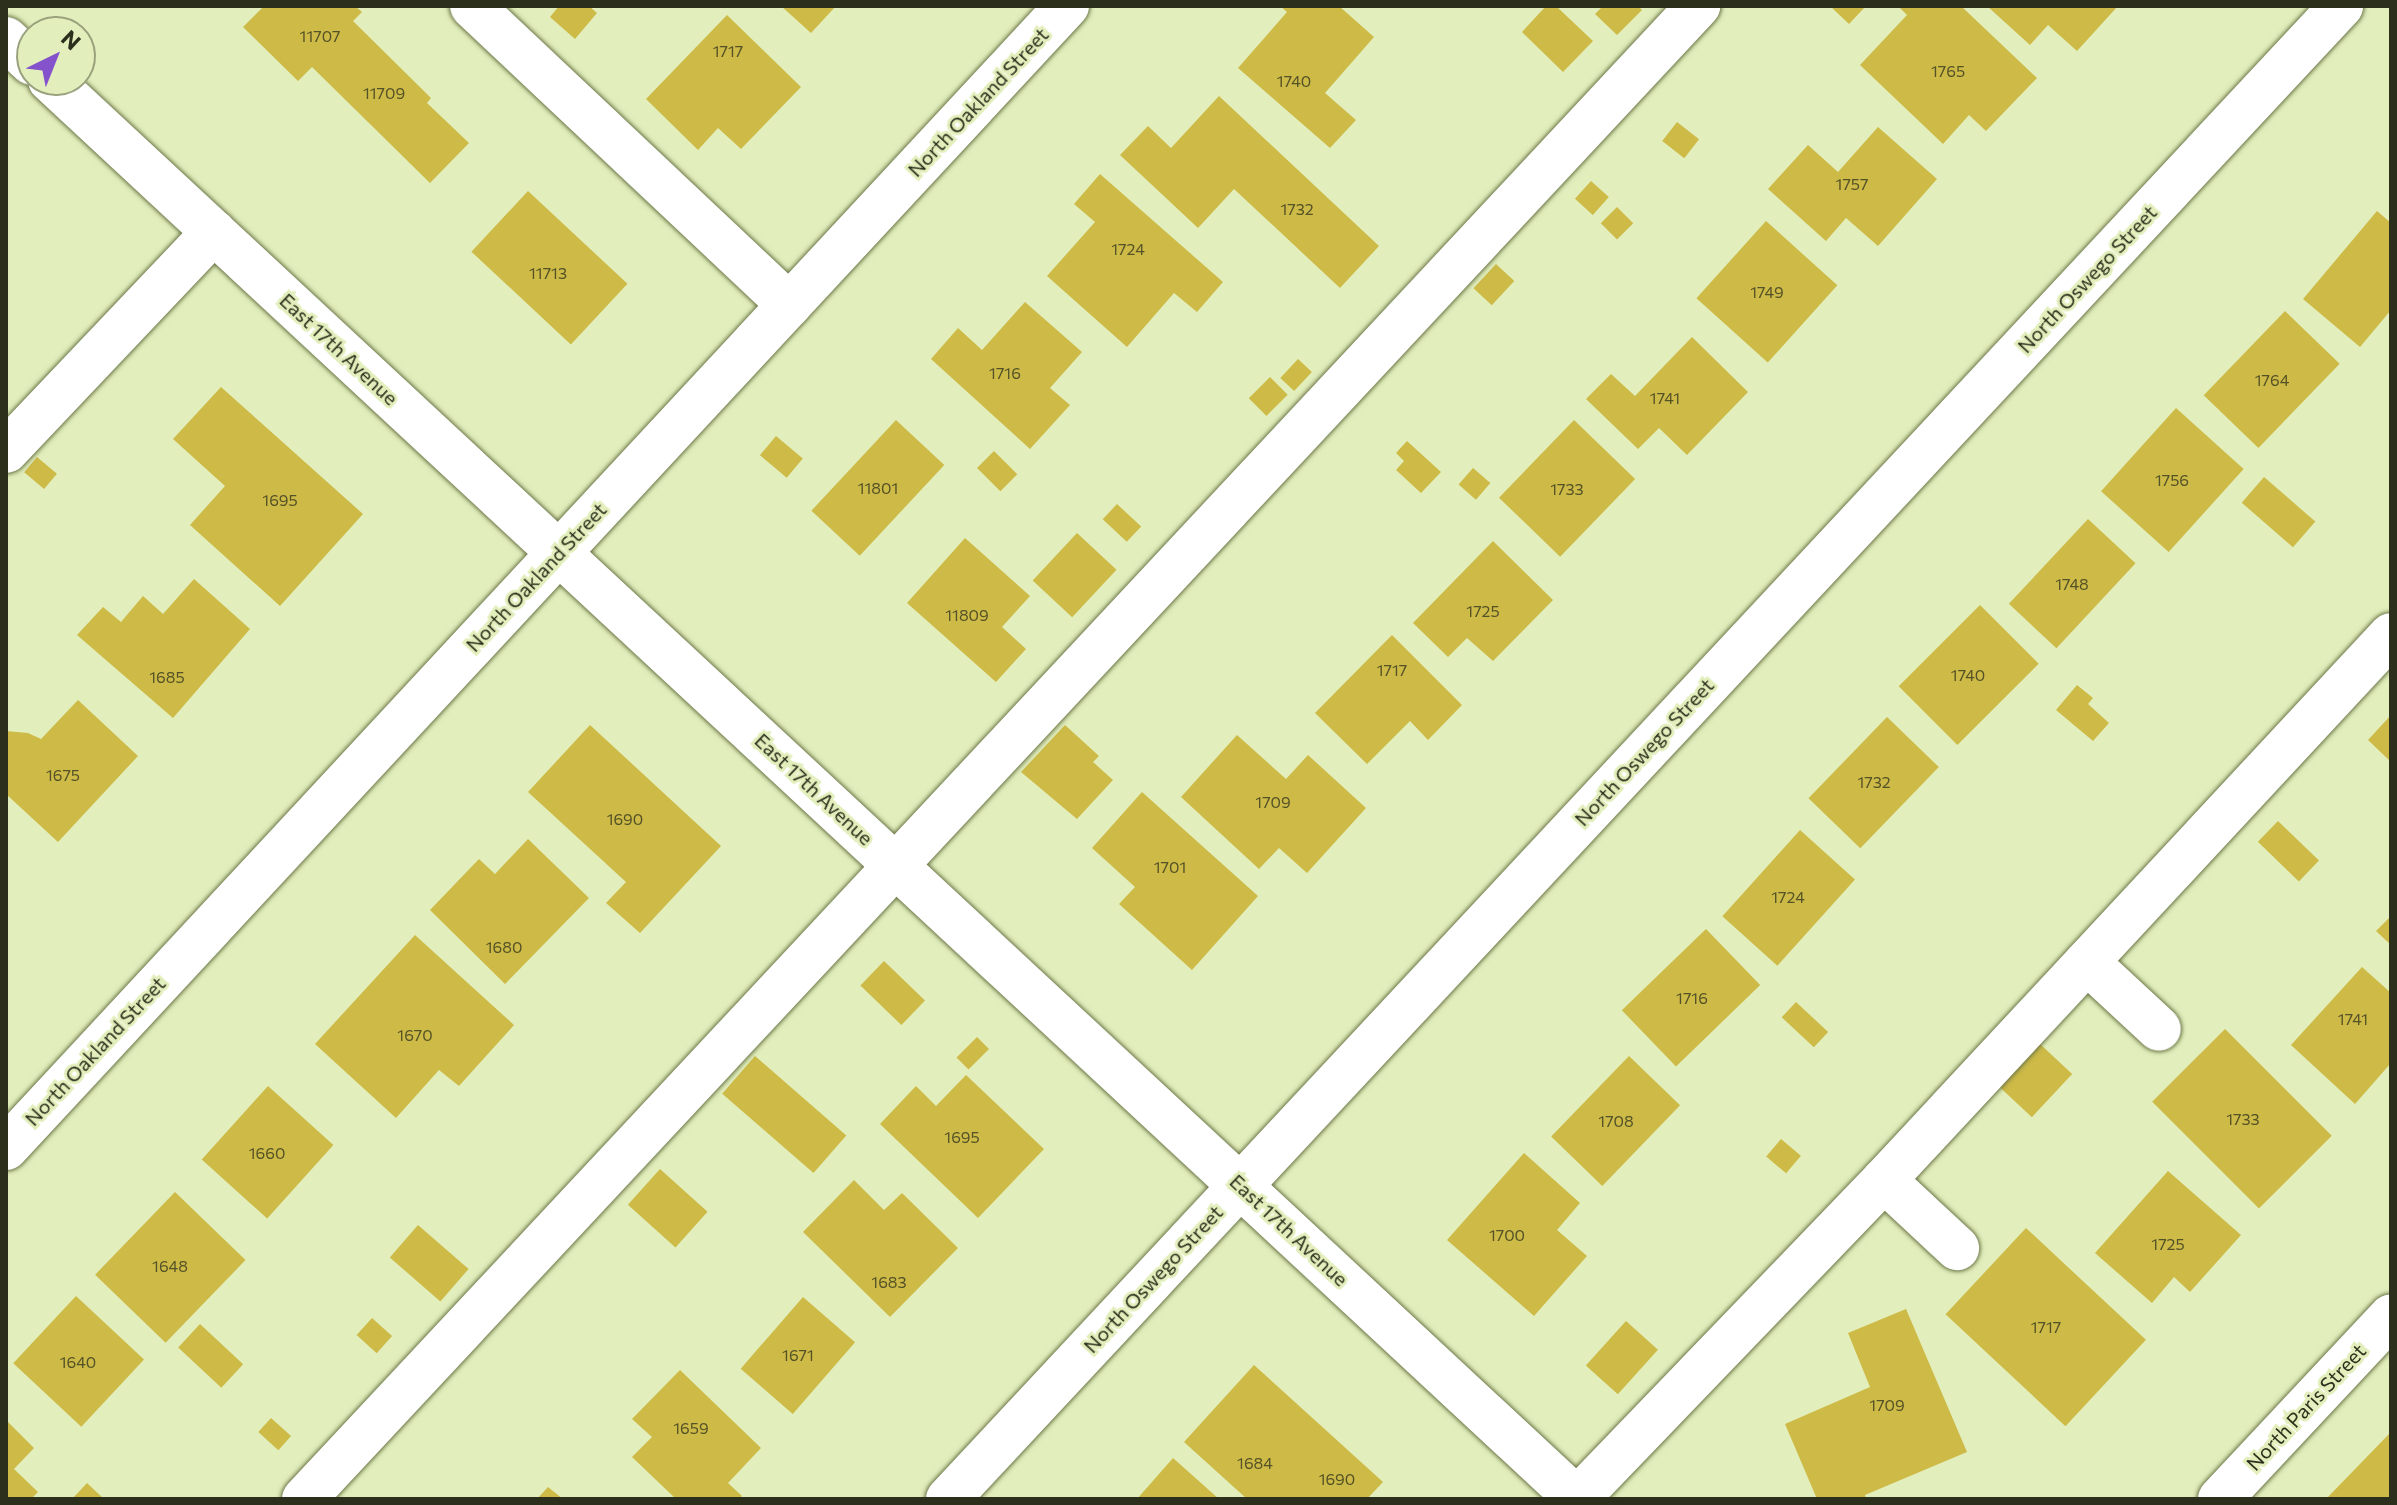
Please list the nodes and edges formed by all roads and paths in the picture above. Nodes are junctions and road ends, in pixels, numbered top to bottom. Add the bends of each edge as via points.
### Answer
1 (472, 6) edge
2 (1067, 6) edge
3 (1698, 6) edge
4 (2341, 6) edge
5 (67, 96) edge
6 (214, 232) junction
7 (789, 305) junction
8 (6, 451) edge
9 (558, 553) junction
10 (2391, 635) edge
11 (897, 866) junction
12 (2087, 962) junction
13 (2159, 1029) dead end
14 (6, 1148) edge
15 (1884, 1180) junction
16 (1240, 1185) junction
17 (1957, 1248) dead end
18 (2391, 1316) edge
19 (304, 1499) edge
20 (948, 1499) edge
21 (1577, 1499) edge
22 (2220, 1499) edge

1 - 7 street
2 - 7 street, North Oakland Street
3 - 11 street
4 - 16 street, North Oswego Street
5 - 6 street, East 17th Avenue
6 - 8 street
6 - 9 street, East 17th Avenue
7 - 9 street, North Oakland Street
9 - 11 street, East 17th Avenue
9 - 14 street, North Oakland Street
10 - 12 street
11 - 16 street, East 17th Avenue
11 - 19 street
12 - 13 street
12 - 15 street
15 - 17 street
15 - 21 street
16 - 20 street, North Oswego Street
16 - 21 street, East 17th Avenue
18 - 22 street, North Paris Street

